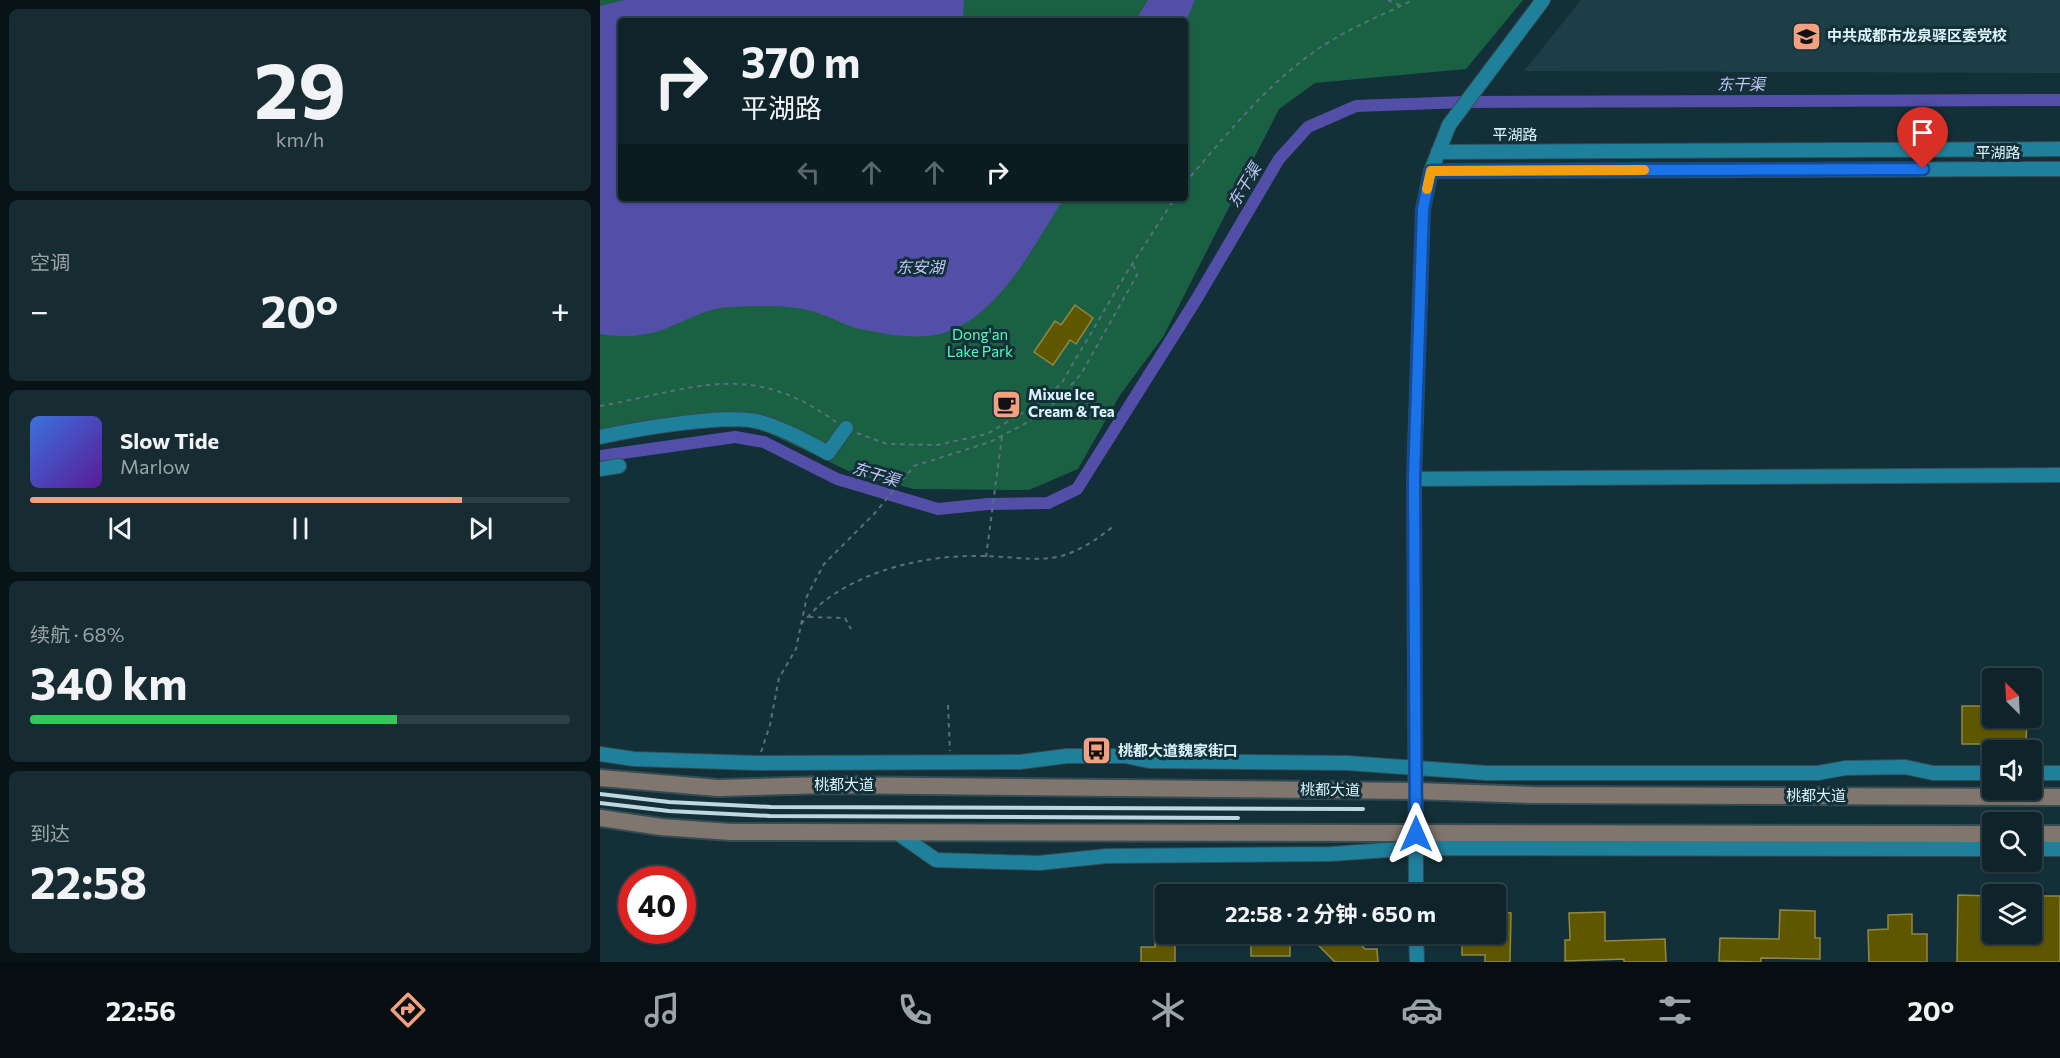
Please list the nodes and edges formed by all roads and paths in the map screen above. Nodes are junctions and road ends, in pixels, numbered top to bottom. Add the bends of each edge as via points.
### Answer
1 (1388, 0) edge
2 (1413, 0) edge
3 (1543, 0) edge
4 (1401, 6) junction
5 (2060, 149) edge
6 (1438, 152) junction
7 (2060, 169) edge
8 (1431, 171) junction
9 (1188, 180) edge
10 (1173, 201) edge
11 (1133, 264) junction
12 (600, 406) edge
13 (846, 428) junction
14 (1002, 436) junction
15 (600, 437) edge
16 (619, 466) dead end
17 (600, 469) edge
18 (2060, 475) edge
19 (1414, 479) junction
20 (1115, 525) dead end
21 (986, 557) junction
22 (808, 617) junction
23 (801, 624) junction
24 (851, 629) dead end
25 (948, 705) dead end
26 (600, 754) edge
27 (757, 763) junction
28 (951, 763) junction
29 (1416, 769) junction
30 (2060, 772) edge
31 (1982, 773) edge
32 (2042, 773) edge
33 (600, 777) edge
34 (1416, 791) junction
35 (2060, 797) edge
36 (600, 818) edge
37 (896, 832) junction
38 (1982, 834) edge
39 (2042, 834) edge
40 (2060, 834) edge
41 (1416, 841) junction
42 (1982, 849) edge
43 (2042, 849) edge
44 (2060, 849) edge
45 (1416, 884) edge
46 (1416, 944) edge
47 (1417, 962) edge

1 - 4 path
2 - 4 path
3 - 6 street via 1449,125
4 - 9 path via 1333,39 1293,70 1231,130
5 - 6 street, 平湖路
6 - 8 street
7 - 8 street, 平湖路
8 - 19 street via 1423,209
10 - 11 path
11 - 13 path via 1061,384 1008,423 964,441 919,446 887,444
11 - 14 path via 1137,275 1081,374 1058,400
12 - 13 path via 690,386 741,382 792,394
13 - 15 street via 828,453 791,433 734,418
14 - 21 path
14 - 23 path via 914,465 874,514 824,564 807,596
16 - 17 street
18 - 19 street
19 - 29 street
20 - 21 path via 1092,544 1058,559
21 - 22 path via 943,558 891,569 844,588
22 - 23 path
22 - 24 path via 845,618
23 - 27 path via 796,649 779,678 770,725
25 - 28 path
26 - 27 street via 634,759
27 - 28 street
28 - 29 street via 1125,756 1149,761 1347,762
29 - 31 street via 1487,773 1818,773 1845,768 1905,767 1933,773
29 - 34 street
30 - 32 street
33 - 34 main road, 桃都大道 via 718,788 827,785
34 - 35 main road, 桃都大道
34 - 41 street
36 - 37 main road via 731,832
37 - 41 main road
37 - 41 street via 936,860 1039,863 1152,855 1331,854
38 - 41 main road
39 - 40 main road
41 - 42 street
41 - 45 street
43 - 44 street
46 - 47 street

